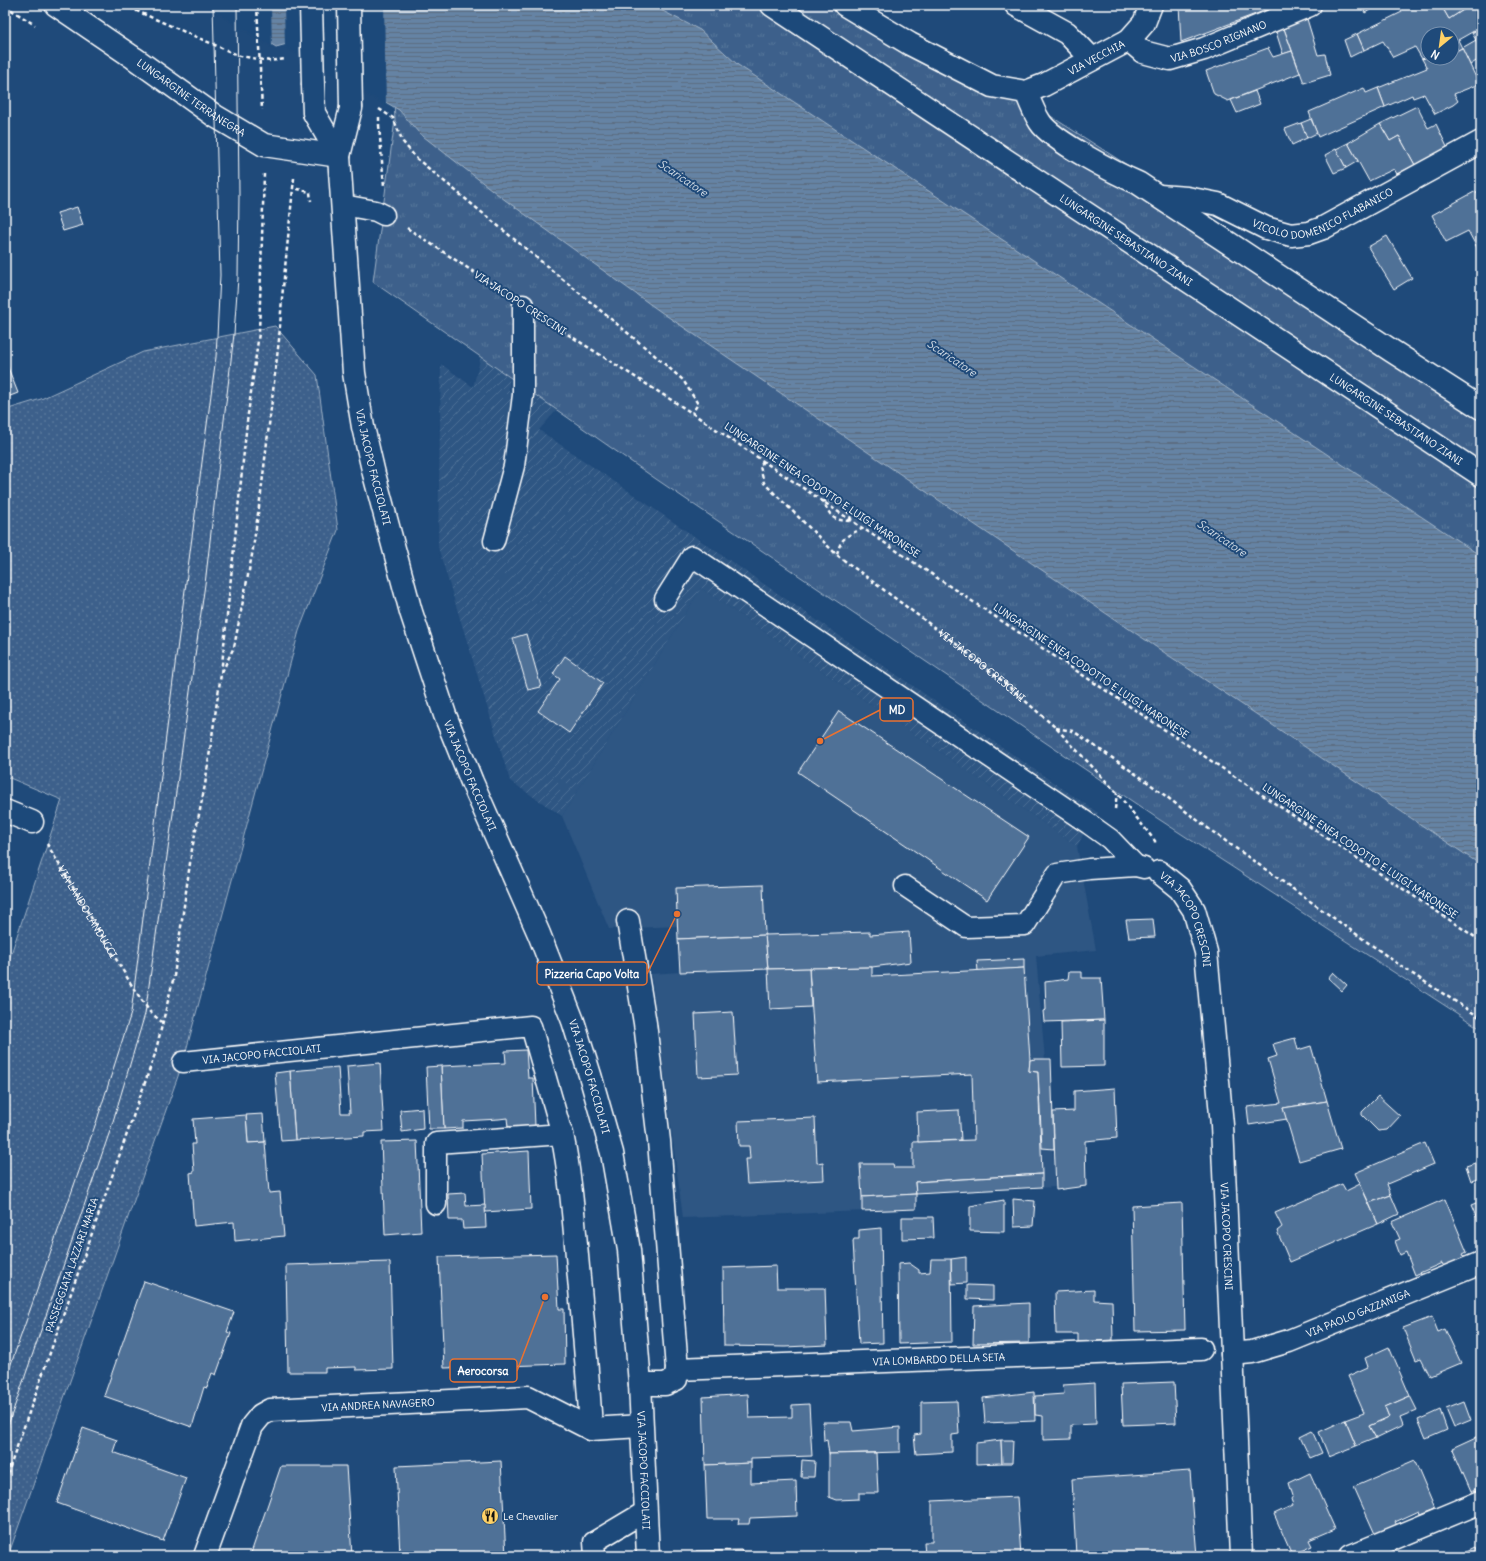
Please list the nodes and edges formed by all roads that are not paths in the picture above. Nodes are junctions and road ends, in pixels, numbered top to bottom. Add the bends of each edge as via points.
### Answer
1 (56, 5) edge
2 (311, 5) edge
3 (349, 5) edge
4 (772, 5) edge
5 (845, 5) edge
6 (1016, 5) edge
7 (1151, 5) edge
8 (1310, 5) edge
9 (1129, 40) junction
10 (1092, 59) junction
11 (1026, 92) junction
12 (1481, 142) edge
13 (340, 156) junction
14 (1158, 196) junction
15 (343, 205) junction
16 (384, 214) road end
17 (523, 305) road end
18 (1481, 408) edge
19 (1481, 475) edge
20 (494, 541) dead end
21 (665, 600) dead end
22 (5, 811) edge
23 (32, 822) road end
24 (1136, 866) junction
25 (1160, 872) joint
26 (905, 886) dead end
27 (628, 921) dead end
28 (183, 1062) dead end
29 (562, 1134) junction
30 (436, 1204) dead end
31 (1481, 1263) edge
32 (1201, 1349) dead end
33 (1232, 1354) junction
34 (677, 1369) junction
35 (640, 1384) junction
36 (641, 1426) junction
37 (591, 1428) junction
38 (1481, 1502) edge
39 (646, 1511) junction
40 (205, 1556) edge
41 (595, 1556) edge
42 (648, 1556) edge
43 (1241, 1556) edge
44 (1351, 1556) edge

1 - 13 street, LUNGARGINE TERRANEGRA via 215,116 264,145
2 - 13 street, bridge via 314,113
3 - 13 street, bridge via 351,108
4 - 19 street, LUNGARGINE SEBASTIANO ZIANI
5 - 11 street via 910,44 992,86
6 - 10 street via 1067,33
7 - 9 street, VIA VECCHIA via 1144,23
8 - 9 street, VIA BOSCO RIGNANO via 1204,49 1170,59 1143,52
9 - 10 street, VIA VECCHIA
10 - 11 street, VIA VECCHIA
11 - 14 street via 1040,123 1054,135 1079,152
12 - 14 street, VICOLO DOMENICO FLABANICO via 1323,228 1309,233 1291,235 1266,228 1218,204
13 - 15 street, VIA JACOPO FACCIOLATI
14 - 18 street via 1372,339
15 - 16 lane
15 - 35 street, VIA JACOPO FACCIOLATI via 354,373 374,474 411,612 445,715 539,934 573,1021 590,1075 612,1153 629,1250
17 - 20 lane via 523,395 514,466
21 - 24 lane via 692,556 1089,824 1110,839
22 - 23 street
24 - 25 lane
24 - 26 lane via 1057,874 1025,925 966,927
25 - 33 street, VIA JACOPO CRESCINI via 1180,890 1194,910 1206,952 1222,1125
27 - 34 street via 645,1023 659,1141
28 - 29 lane, VIA JACOPO FACCIOLATI via 531,1026
29 - 30 lane via 436,1143
29 - 37 street, VIA JACOPO FACCIOLATI via 568,1162 576,1239
31 - 33 street, VIA PAOLO GAZZANIGA via 1289,1341 1252,1352
32 - 34 street, VIA LOMBARDO DELLA SETA
33 - 43 street, VIA JACOPO CRESCINI
34 - 35 street via 676,1379 665,1384
35 - 36 street, VIA JACOPO FACCIOLATI
36 - 37 street, VIA ANDREA NAVAGERO
36 - 39 street, VIA JACOPO FACCIOLATI
37 - 40 street, VIA ANDREA NAVAGERO via 528,1397 270,1410 261,1415 252,1426
38 - 44 street
39 - 41 lane via 594,1542
39 - 42 street, VIA JACOPO FACCIOLATI

